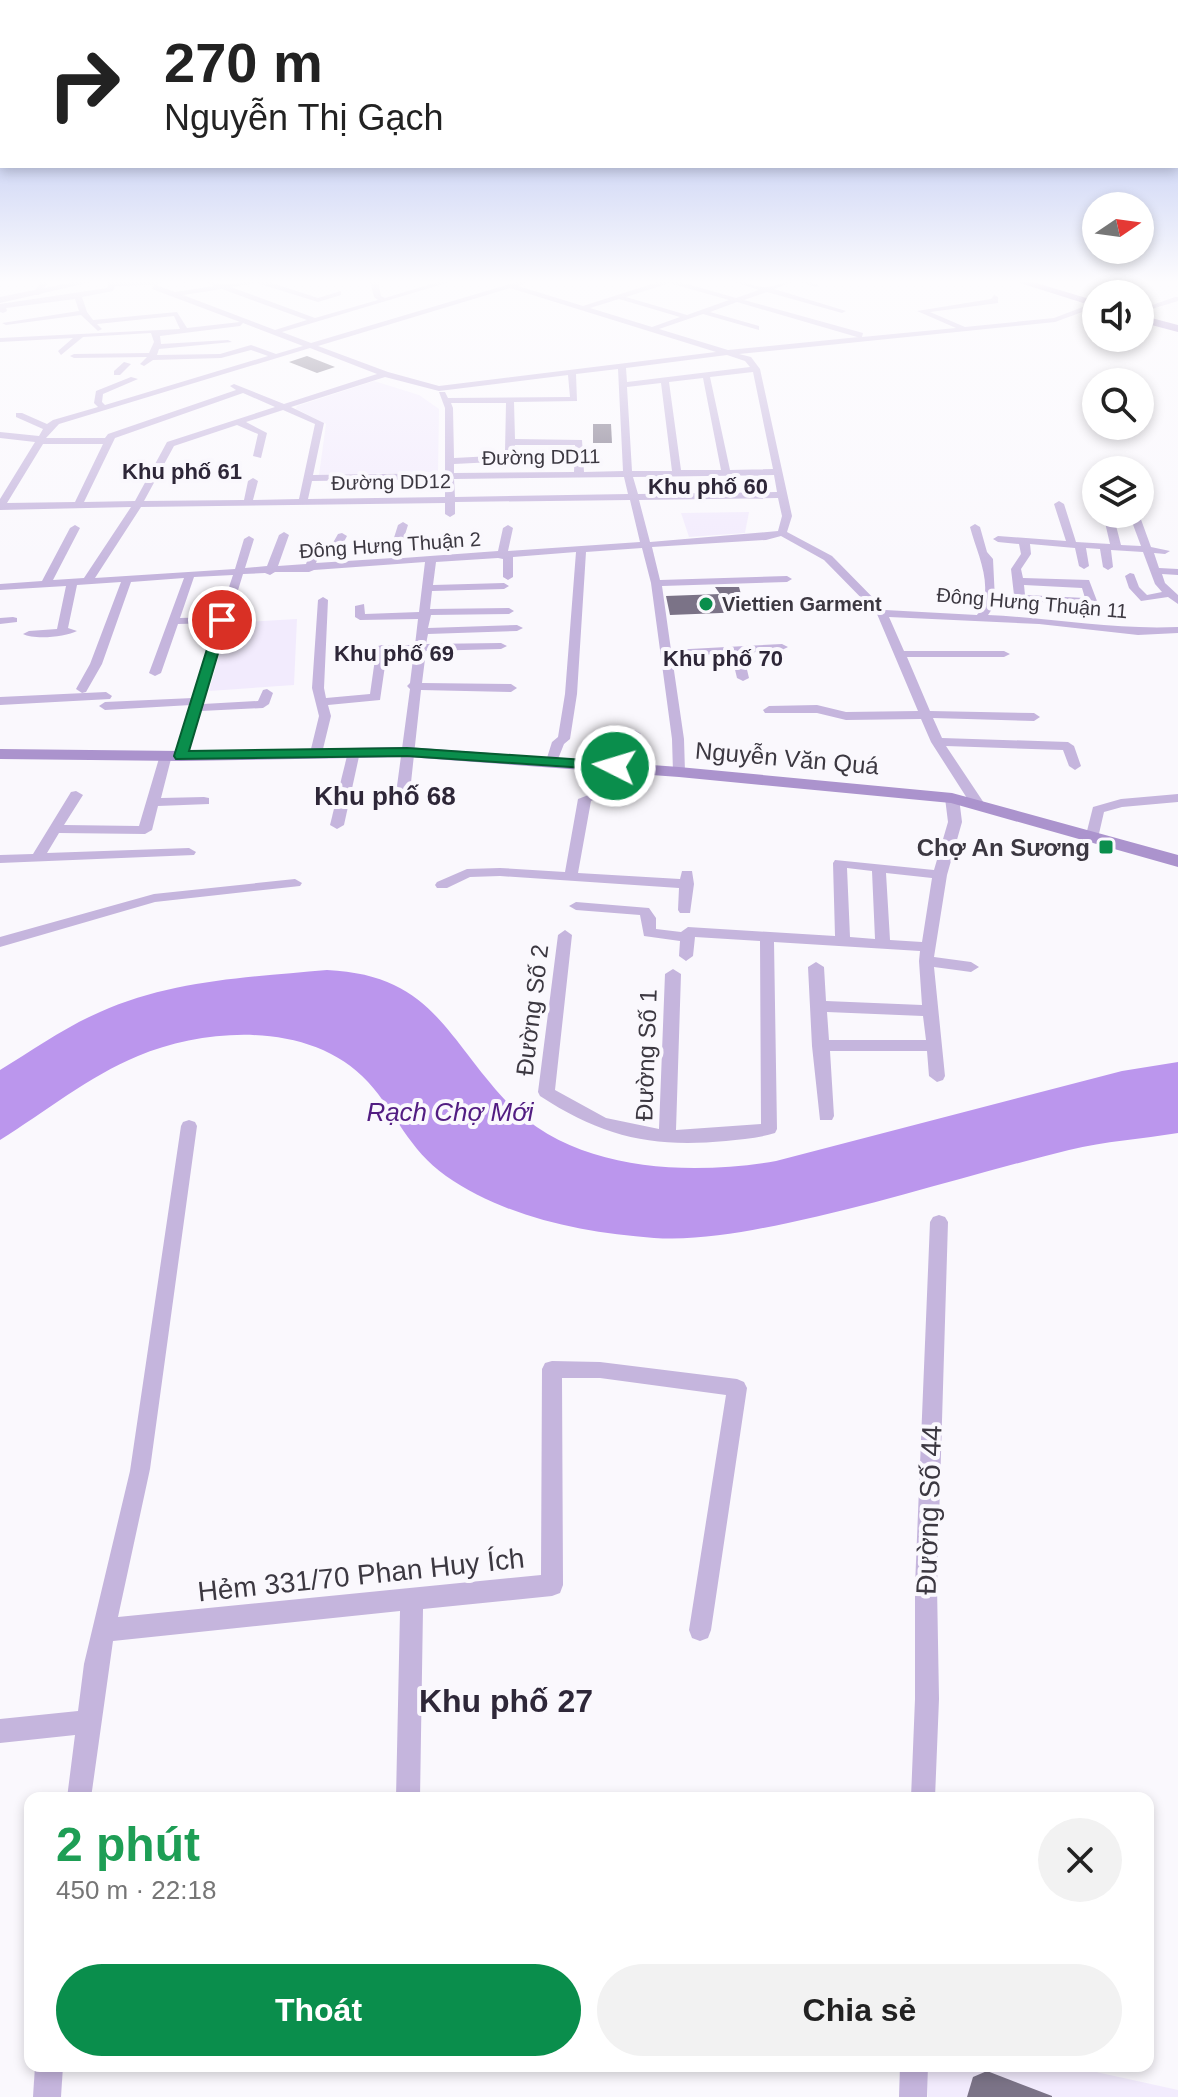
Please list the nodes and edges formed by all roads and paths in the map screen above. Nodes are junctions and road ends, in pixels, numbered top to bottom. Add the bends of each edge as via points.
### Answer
1 (134, 379) dead end
2 (201, 379) edge
3 (217, 379) edge
4 (370, 379) edge
5 (402, 379) edge
6 (514, 379) edge
7 (573, 379) edge
8 (624, 379) edge
9 (674, 379) edge
10 (707, 379) edge
11 (758, 379) edge
12 (665, 380) junction
13 (625, 385) junction
14 (439, 389) junction
15 (244, 390) junction
16 (510, 399) junction
17 (448, 401) junction
18 (284, 406) junction
19 (104, 408) junction
20 (19, 415) dead end
21 (236, 421) junction
22 (48, 428) junction
23 (0, 435) edge
24 (22, 437) junction
25 (40, 440) junction
26 (108, 441) junction
27 (511, 442) junction
28 (0, 447) edge
29 (258, 456) dead end
30 (450, 461) junction
31 (726, 472) junction
32 (776, 472) junction
33 (677, 473) junction
34 (579, 474) junction
35 (628, 474) junction
36 (450, 476) junction
37 (308, 478) junction
38 (253, 481) dead end
39 (0, 491) edge
40 (12, 491) junction
41 (781, 495) junction
42 (633, 497) junction
43 (450, 499) junction
44 (248, 502) junction
45 (303, 502) junction
46 (138, 504) junction
47 (1059, 504) dead end
48 (78, 505) junction
49 (0, 506) edge
50 (450, 514) dead end
51 (403, 525) dead end
52 (975, 527) dead end
53 (75, 528) dead end
54 (508, 528) dead end
55 (1109, 528) edge
56 (1139, 528) edge
57 (782, 533) junction
58 (284, 535) dead end
59 (342, 536) dead end
60 (249, 539) dead end
61 (998, 539) dead end
62 (1024, 541) junction
63 (648, 544) junction
64 (1076, 544) junction
65 (1110, 547) junction
66 (581, 550) junction
67 (1148, 550) junction
68 (1165, 551) dead end
69 (505, 556) junction
70 (431, 559) junction
71 (398, 562) junction
72 (1084, 566) dead end
73 (1108, 567) dead end
74 (309, 569) junction
75 (1155, 571) junction
76 (270, 572) junction
77 (1178, 572) edge
78 (236, 574) junction
79 (190, 575) junction
80 (1130, 576) dead end
81 (127, 579) junction
82 (787, 579) dead end
83 (1017, 581) junction
84 (87, 582) junction
85 (72, 583) junction
86 (656, 583) junction
87 (46, 584) junction
88 (0, 587) edge
89 (428, 588) junction
90 (1167, 594) junction
91 (1017, 598) junction
92 (323, 600) dead end
93 (1178, 601) edge
94 (990, 604) junction
95 (360, 606) dead end
96 (509, 611) dead end
97 (882, 613) junction
98 (426, 614) junction
99 (981, 617) junction
100 (222, 620) junction
101 (173, 621) junction
102 (517, 628) dead end
103 (1178, 630) edge
104 (424, 631) junction
105 (29, 634) dead end
106 (484, 646) junction
107 (501, 646) dead end
108 (420, 647) junction
109 (782, 647) dead end
110 (736, 649) junction
111 (665, 654) junction
112 (902, 654) junction
113 (1004, 654) dead end
114 (480, 665) dead end
115 (155, 673) dead end
116 (743, 678) dead end
117 (413, 686) junction
118 (511, 688) dead end
119 (82, 689) dead end
120 (267, 693) dead end
121 (0, 701) edge
122 (323, 702) junction
123 (196, 704) junction
124 (769, 710) dead end
125 (924, 715) junction
126 (1034, 717) dead end
127 (635, 734) dead end
128 (937, 742) junction
129 (354, 752) junction
130 (407, 752) junction
131 (316, 753) junction
132 (0, 754) edge
133 (174, 756) junction
134 (552, 761) junction
135 (1075, 766) dead end
136 (622, 767) junction
137 (679, 772) junction
138 (76, 795) dead end
139 (952, 798) junction
140 (1178, 798) edge
141 (204, 801) dead end
142 (402, 801) dead end
143 (153, 802) junction
144 (977, 803) junction
145 (337, 825) dead end
146 (54, 829) junction
147 (1093, 835) junction
148 (189, 852) dead end
149 (38, 857) junction
150 (0, 859) edge
151 (1178, 861) edge
152 (879, 867) junction
153 (571, 875) junction
154 (940, 875) junction
155 (295, 883) dead end
156 (442, 885) dead end
157 (576, 906) dead end
158 (685, 910) dead end
159 (565, 935) dead end
160 (687, 937) junction
161 (767, 939) junction
162 (0, 942) edge
163 (843, 942) junction
164 (883, 943) junction
165 (927, 954) junction
166 (686, 956) dead end
167 (816, 967) dead end
168 (971, 967) dead end
169 (673, 974) dead end
170 (818, 1006) junction
171 (931, 1011) junction
172 (934, 1045) junction
173 (820, 1046) junction
174 (937, 1076) dead end
175 (825, 1111) dead end
176 (189, 1126) dead end
177 (667, 1138) junction
178 (939, 1222) dead end
179 (412, 1598) junction
180 (105, 1630) junction
181 (700, 1630) dead end
182 (88, 1722) junction
183 (0, 1731) edge
184 (80, 1792) edge
185 (408, 1792) edge
186 (923, 1792) edge
187 (49, 2072) edge
188 (914, 2072) edge
189 (47, 2097) edge
190 (913, 2097) edge

1 - 19 street via 99,393 98,403
2 - 19 street
3 - 15 street
4 - 18 street
5 - 14 street
6 - 14 street
7 - 16 street via 574,399
8 - 13 street
9 - 12 street
10 - 31 street
11 - 32 street
12 - 13 street
12 - 33 street
13 - 35 street
14 - 17 street
15 - 18 street
15 - 26 street
16 - 17 street
16 - 27 street
17 - 30 street
18 - 21 street
18 - 37 street via 320,423
19 - 22 street
20 - 22 street
21 - 29 street via 263,433
21 - 46 street via 170,444
22 - 25 street
23 - 24 street
24 - 25 street
24 - 28 street
25 - 26 street
25 - 40 street
26 - 48 street
27 - 30 street via 509,452 499,458
27 - 34 street via 579,442
30 - 36 street
31 - 32 street, Đường DD11
31 - 33 street, Đường DD11
32 - 41 street
33 - 35 street, Đường DD11
34 - 35 street, Đường DD11
34 - 36 street, Đường DD11
35 - 42 street
36 - 37 street, Đường DD11
36 - 43 street
37 - 45 street
38 - 44 street
39 - 40 street
40 - 49 street
41 - 42 street, Đường DD12
41 - 57 street via 787,516
42 - 43 street, Đường DD12
42 - 63 street
43 - 45 street, Đường DD12
43 - 50 street
44 - 45 street, Đường DD12
44 - 46 street, Đường DD12
46 - 48 street, Đường DD12
46 - 84 street
47 - 64 street
48 - 49 street, Đường DD12
51 - 71 street
52 - 94 street via 988,559
53 - 87 street
54 - 69 street
55 - 65 street
56 - 67 street
57 - 63 street, Đông Hưng Thuận 2
57 - 97 street via 828,558
58 - 76 street
59 - 74 street via 334,551 315,552
60 - 78 street
61 - 62 street
62 - 64 street
62 - 83 street via 1026,554 1016,569
63 - 66 street, Đông Hưng Thuận 2
63 - 86 street
64 - 65 street
64 - 72 street
65 - 67 street
65 - 73 street
66 - 69 street, Đông Hưng Thuận 2
66 - 134 street via 571,694 564,739
67 - 68 street
67 - 75 street
69 - 70 street, Đông Hưng Thuận 2
69 - 89 street via 506,581
70 - 71 street, Đông Hưng Thuận 2
70 - 89 street
71 - 74 street, Đông Hưng Thuận 2
74 - 76 street, Đông Hưng Thuận 2
75 - 77 street
75 - 90 street
76 - 78 street, Đông Hưng Thuận 2
78 - 79 street, Đông Hưng Thuận 2
78 - 100 street
79 - 81 street, Đông Hưng Thuận 2
79 - 101 street
80 - 90 street via 1145,599
81 - 84 street, Đông Hưng Thuận 2
81 - 119 street
82 - 86 street
83 - 91 street
83 - 91 street via 1085,583 1092,601
84 - 85 street, Đông Hưng Thuận 2
85 - 87 street, Đông Hưng Thuận 2
85 - 105 street via 67,632
86 - 111 street
87 - 88 street, Đông Hưng Thuận 2
89 - 98 street
90 - 93 street
91 - 94 street
92 - 122 street via 318,688
94 - 99 street
95 - 98 street via 360,617
96 - 98 street
97 - 99 street, Đông Hưng Thuận 11
97 - 112 street
98 - 104 street
99 - 103 street, Đông Hưng Thuận 11 via 1138,632
100 - 101 street
100 - 123 street
101 - 115 street
102 - 104 street
104 - 108 street
106 - 107 street
106 - 108 street
106 - 114 street
108 - 117 street
108 - 122 street via 377,648 376,697
109 - 110 street
110 - 111 street
110 - 116 street
111 - 137 street
112 - 113 street
112 - 125 street
117 - 118 street
117 - 130 street
120 - 123 street via 263,704
121 - 123 street
122 - 131 street
123 - 133 street
124 - 125 street via 817,709 842,720
125 - 126 street
125 - 128 street
127 - 136 street
128 - 135 street via 1068,746
128 - 144 street
129 - 130 main road, Nguyễn Văn Quá
129 - 131 main road, Nguyễn Văn Quá
129 - 145 street
130 - 134 main road, Nguyễn Văn Quá
130 - 142 street
131 - 133 main road, Nguyễn Văn Quá
132 - 133 main road, Nguyễn Văn Quá
133 - 143 street
134 - 136 main road, Nguyễn Văn Quá
136 - 137 main road, Nguyễn Văn Quá
136 - 153 street via 605,793 585,799
137 - 139 main road, Nguyễn Văn Quá via 755,784
138 - 146 street
139 - 144 main road, Nguyễn Văn Quá
139 - 154 street via 955,822
140 - 147 street via 1098,810
141 - 143 street
143 - 146 street via 145,830
144 - 147 main road, Nguyễn Văn Quá
146 - 149 street
147 - 151 main road, Nguyễn Văn Quá
148 - 149 street
149 - 150 street
152 - 154 street
152 - 163 street via 840,863
152 - 164 street
153 - 156 street via 467,873
153 - 158 street via 687,878
154 - 165 street
155 - 162 street via 154,898
157 - 160 street via 644,911 649,933
159 - 177 street, Đường Số 2 via 546,1092 600,1124
160 - 161 street via 688,932
160 - 166 street
161 - 163 street
161 - 177 street via 769,1129
163 - 164 street
164 - 165 street
165 - 168 street
165 - 171 street
167 - 170 street
169 - 177 street, Đường Số 1
170 - 171 street
170 - 173 street
171 - 172 street
172 - 173 street
172 - 174 street
173 - 175 street
176 - 180 street via 139,1473
178 - 186 street, Đường Số 44
179 - 180 street, Hẻm 331/70 Phan Huy Ích
179 - 181 street, Hẻm 331/70 Phan Huy Ích via 552,1585 552,1369 600,1370 737,1388
179 - 185 street
180 - 182 street
182 - 183 street
182 - 184 street
187 - 189 street
188 - 190 street

